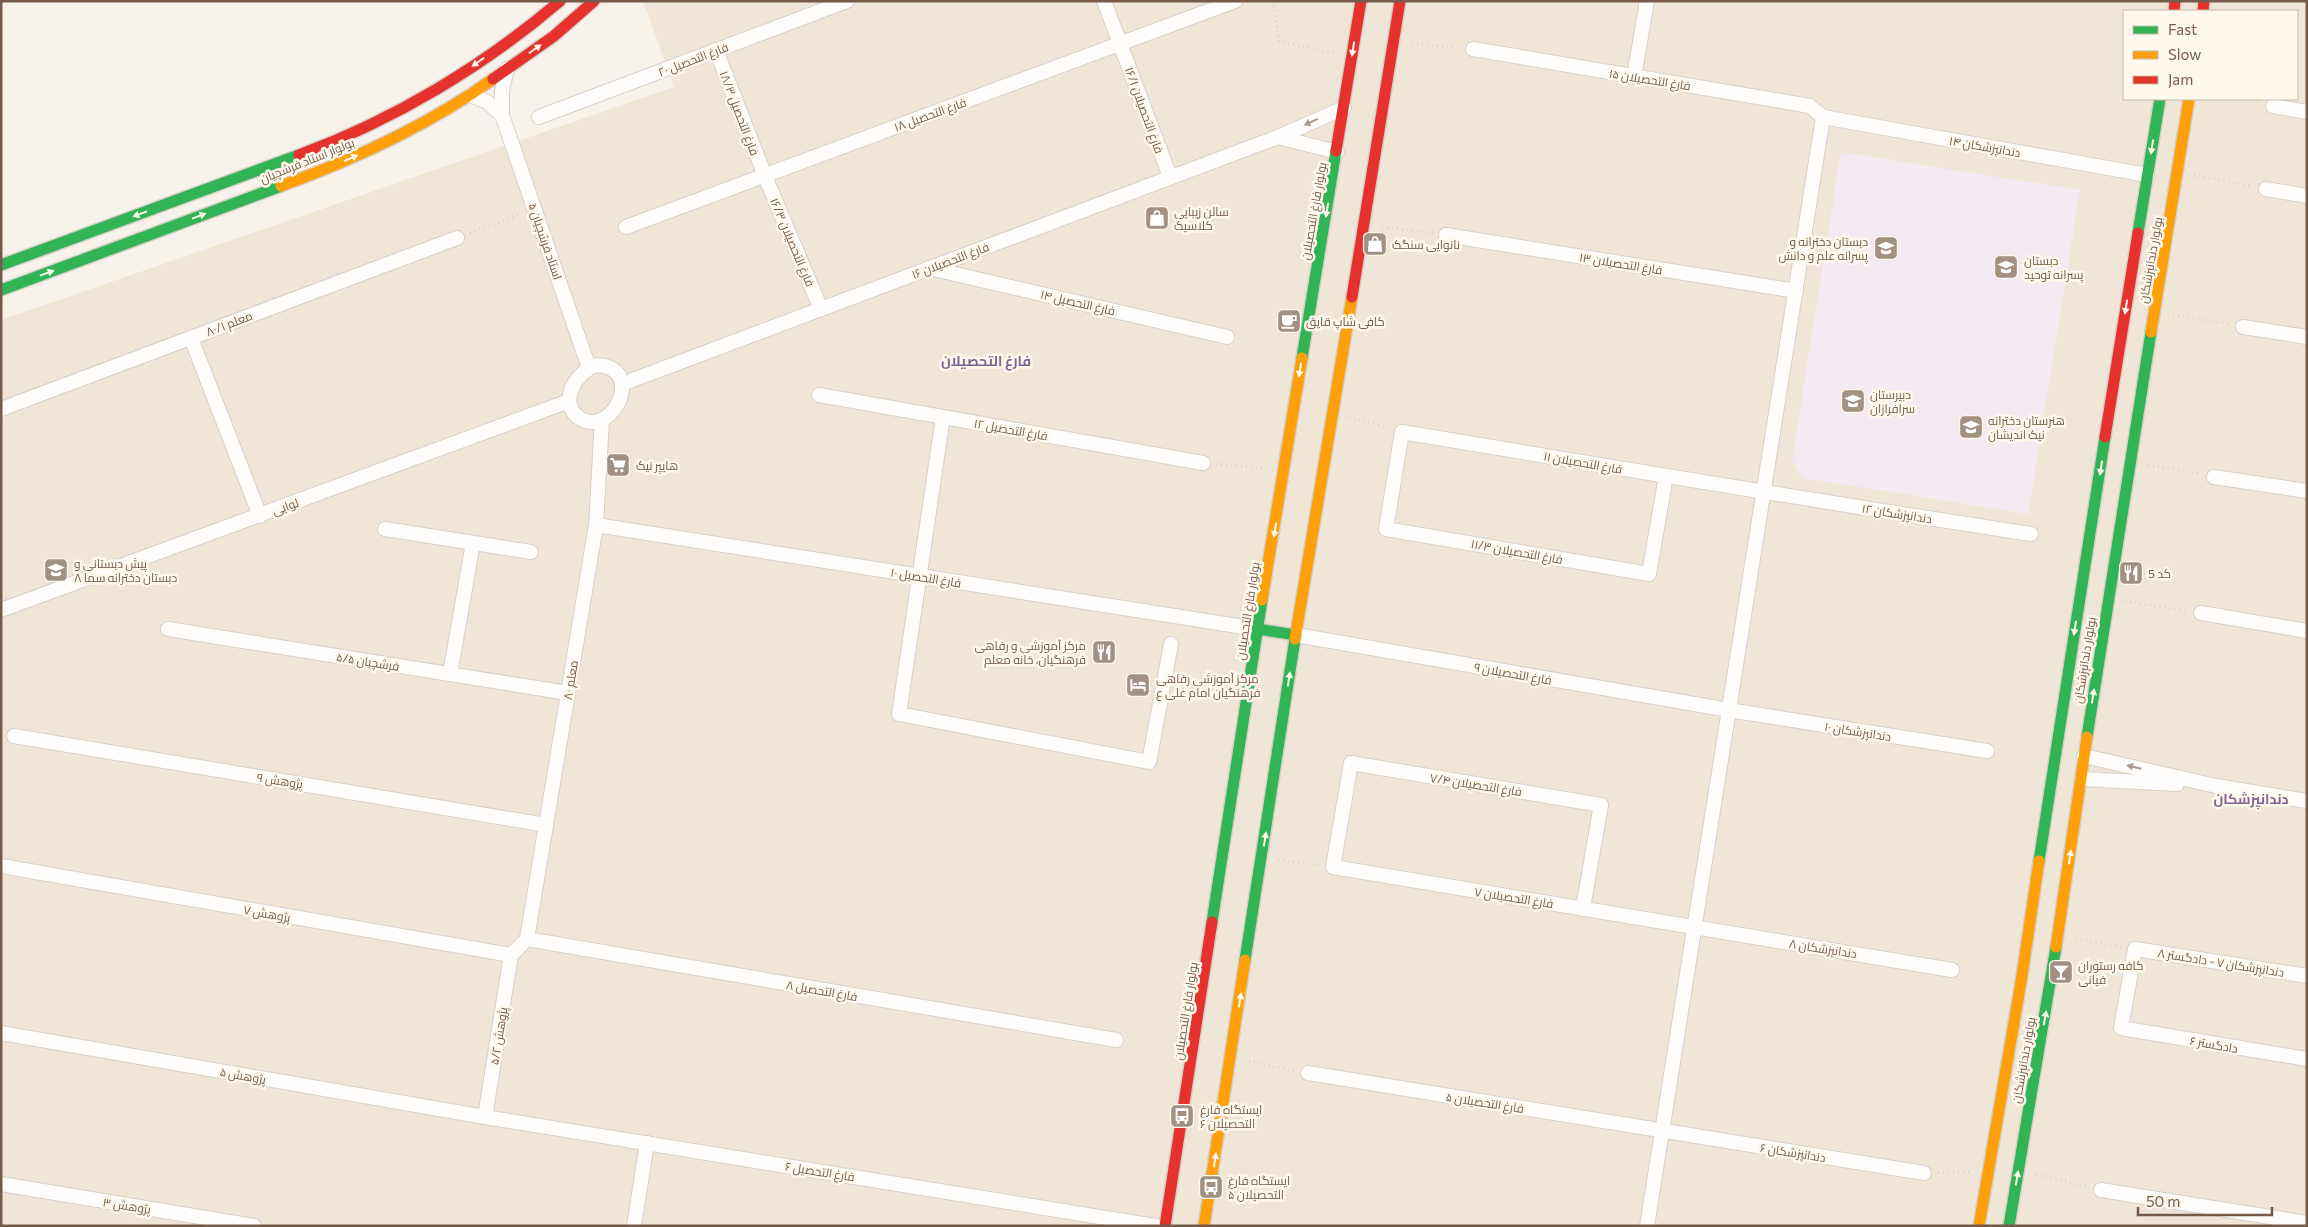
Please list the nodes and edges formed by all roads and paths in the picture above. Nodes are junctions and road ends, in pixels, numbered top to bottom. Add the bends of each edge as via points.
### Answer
1 (560, 1) edge
2 (594, 1) edge
3 (846, 1) edge
4 (1104, 1) edge
5 (1235, 1) edge
6 (1273, 1) edge
7 (1361, 1) edge
8 (1400, 1) edge
9 (1647, 1) edge
10 (1394, 42) junction
11 (1120, 44) junction
12 (1473, 49) joint
13 (716, 50) junction
14 (1352, 57) junction
15 (507, 69) junction
16 (1634, 77) junction
17 (470, 95) junction
18 (2160, 100) edge
19 (2189, 100) edge
20 (2273, 106) dead end
21 (1344, 108) junction
22 (2307, 112) edge
23 (502, 115) junction
24 (539, 117) dead end
25 (1823, 117) junction
26 (1278, 137) junction
27 (1336, 152) junction
28 (2178, 172) junction
29 (2147, 175) junction
30 (764, 176) junction
31 (1170, 177) junction
32 (2266, 188) joint
33 (2307, 196) edge
34 (535, 208) junction
35 (1364, 224) junction
36 (626, 227) dead end
37 (1446, 235) joint
38 (457, 238) joint
39 (1, 265) edge
40 (929, 268) junction
41 (1, 290) edge
42 (1796, 291) junction
43 (821, 309) junction
44 (2155, 311) junction
45 (2243, 327) joint
46 (1227, 336) dead end
47 (2307, 337) edge
48 (191, 338) junction
49 (589, 368) junction
50 (622, 384) junction
51 (820, 395) dead end
52 (569, 402) junction
53 (1, 409) edge
54 (1334, 413) junction
55 (943, 417) junction
56 (602, 420) junction
57 (1402, 432) junction
58 (2130, 461) junction
59 (1203, 463) joint
60 (1285, 470) junction
61 (1666, 476) junction
62 (2214, 477) joint
63 (2307, 491) edge
64 (1764, 493) junction
65 (260, 516) junction
66 (596, 525) junction
67 (386, 529) dead end
68 (2031, 534) dead end
69 (473, 543) junction
70 (531, 552) dead end
71 (920, 576) junction
72 (2108, 598) junction
73 (1, 610) edge
74 (2201, 613) joint
75 (168, 629) dead end
76 (1257, 629) junction
77 (2307, 631) edge
78 (1296, 635) junction
79 (1171, 644) dead end
80 (450, 674) junction
81 (568, 693) junction
82 (1729, 710) junction
83 (14, 736) dead end
84 (1987, 751) dead end
85 (2084, 756) junction
86 (2052, 769) junction
87 (2082, 779) junction
88 (2216, 786) junction
89 (2307, 801) edge
90 (546, 825) junction
91 (1262, 857) junction
92 (1, 866) edge
93 (1333, 867) junction
94 (1583, 908) junction
95 (1695, 927) junction
96 (2058, 936) junction
97 (527, 939) junction
98 (2134, 949) junction
99 (511, 955) junction
100 (1952, 970) dead end
101 (2307, 976) edge
102 (1, 1033) edge
103 (1116, 1040) dead end
104 (1231, 1057) junction
105 (2307, 1059) edge
106 (1308, 1074) joint
107 (485, 1117) junction
108 (1662, 1131) junction
109 (648, 1144) junction
110 (2018, 1170) junction
111 (1988, 1171) junction
112 (1924, 1173) joint
113 (1, 1184) edge
114 (2102, 1190) joint
115 (2307, 1223) edge
116 (254, 1226) edge
117 (634, 1226) edge
118 (1155, 1226) edge
119 (1165, 1226) edge
120 (1204, 1226) edge
121 (1647, 1226) edge
122 (1979, 1226) edge
123 (2009, 1226) edge

1 -> 39 main road, بولوار استاد فرشچیان via 458,76 375,122 310,151
15 -> 2 main road, بولوار استاد فرشچیان via 554,36
3 - 13 street, فارغ التحصیل ۲۰
4 - 11 street, فارغ التحصیلان ۱۶/۱
5 - 11 street, فارغ التحصیل ۱۸
6 - 14 path via 1279,41
7 -> 14 main road, بولوار فارغ التحصیلان
8 - 10 main road
9 - 16 street
10 - 12 path
10 - 35 main road
11 - 30 street, فارغ التحصیل ۱۸
11 - 31 street, فارغ التحصیلان ۱۶/۱
12 - 16 street, فارغ التحصیلان ۱۵
13 - 24 street, فارغ التحصیل ۲۰
13 - 30 street, فارغ التحصیل ۱۸/۳
14 - 21 main road, بولوار فارغ التحصیلان
15 - 17 main road, بولوار استاد فرشچیان
15 - 23 street, استاد فرشچیان ۵ via 502,91
16 - 25 street, فارغ التحصیلان ۱۵ via 1810,106
17 - 23 street via 487,102
41 -> 17 main road, بولوار استاد فرشچیان via 319,172 385,143
18 -> 29 main road, بولوار دندانپزشکان
19 - 28 main road, بولوار دندانپزشکان
20 - 22 street
21 -> 26 street, فارغ التحصیلان ۱۶
21 - 27 main road, بولوار فارغ التحصیلان
23 - 34 street, استاد فرشچیان ۵
25 - 29 street, دندانپزشکان ۱۴
25 - 42 street
26 - 27 street
26 - 31 street, فارغ التحصیلان ۱۶
27 -> 60 main road, بولوار فارغ التحصیلان
28 - 32 path
28 - 44 main road, بولوار دندانپزشکان
29 -> 86 main road, بولوار دندانپزشکان
30 - 36 street, فارغ التحصیل ۱۸
30 - 43 street, فارغ التحصیلان ۱۶/۳
31 - 40 street, فارغ التحصیلان ۱۶
32 - 33 street
34 - 38 path
34 - 49 street, استاد فرشچیان ۵
35 - 37 path
35 - 54 main road
37 - 42 street, فارغ التحصیلان ۱۳
38 - 48 street, معلم ۸۰/۱
40 - 43 street, فارغ التحصیلان ۱۶
40 - 46 street, فارغ التحصیل ۱۴
42 - 64 street
43 - 50 street, فارغ التحصیلان ۱۶
44 - 45 path
44 - 58 main road, بولوار دندانپزشکان
45 - 47 street
48 - 53 street, معلم ۸۰/۱
48 - 65 street
49 - 50 street via 610,368
49 - 52 street via 571,389
50 - 56 street via 621,397
51 - 55 street, فارغ التحصیل ۱۲
52 - 56 street via 580,418
52 - 65 street, لوایی
54 - 57 path
54 - 78 main road
55 - 59 street, فارغ التحصیل ۱۲
55 - 71 street
56 - 66 street, معلم ۸۰
57 - 61 street, فارغ التحصیلان ۱۱
57 - 61 street, فارغ التحصیلان ۱۱/۳ via 1386,529 1649,574
58 - 62 path
58 - 72 main road, بولوار دندانپزشکان
59 - 60 path
60 -> 76 main road, بولوار فارغ التحصیلان
61 - 64 street, فارغ التحصیلان ۱۱
62 - 63 street
64 - 68 street, دندانپزشکان ۱۲
64 - 82 street
65 - 73 street, لوایی
66 - 71 street, فارغ التحصیل ۱۰
66 - 81 street, معلم ۸۰
67 - 69 street
69 - 70 street
69 - 80 street
71 - 76 street, فارغ التحصیل ۱۰
71 - 79 street via 899,714 1149,762
72 - 74 path
85 -> 72 main road, بولوار دندانپزشکان
74 - 77 street
75 - 80 street, فرشچیان ۵/۵
76 - 78 main road
76 - 119 main road, بولوار فارغ التحصیلان
78 - 82 street, فارغ التحصیلان ۹
91 -> 78 main road
80 - 81 street, فرشچیان ۵/۵
81 - 90 street, معلم ۸۰
82 - 84 street, دندانپزشکان ۱۰
82 - 95 street
83 - 90 street, پژوهش ۹
85 - 86 main road
85 - 87 main road, بولوار دندانپزشکان
88 -> 85 street
86 - 87 main road
86 - 111 main road, بولوار دندانپزشکان via 2021,982
87 - 88 street
96 -> 87 main road, بولوار دندانپزشکان
88 - 89 street
90 - 97 street, معلم ۸۰
91 - 93 path
104 -> 91 main road
92 - 99 street, پژوهش ۷
93 - 94 street, فارغ التحصیلان ۷
93 - 94 street, فارغ التحصیلان ۷/۴ via 1351,764 1601,805
94 - 95 street, فارغ التحصیلان ۷
95 - 100 street, دندانپزشکان ۸
95 - 108 street
96 - 98 path
110 -> 96 main road, بولوار دندانپزشکان
97 - 99 street
97 - 103 street, فارغ التحصیل ۸
98 - 101 street, دندانپزشکان ۷ - دادگستر ۸
98 - 105 street, دادگستر ۶ via 2121,1028
99 - 107 street, پژوهش ۵/۲
102 - 107 street, پژوهش ۵
104 - 106 path
120 -> 104 main road
106 - 108 street, فارغ التحصیلان ۵
107 - 109 street, فارغ التحصیل ۶
108 - 112 street, دندانپزشکان ۶
108 - 121 street
109 - 117 street
109 - 118 street, فارغ التحصیل ۶
110 - 114 path
123 -> 110 main road, بولوار دندانپزشکان
111 - 112 path
111 - 122 main road, بولوار دندانپزشکان
113 - 116 street, پژوهش ۳
114 - 115 street

